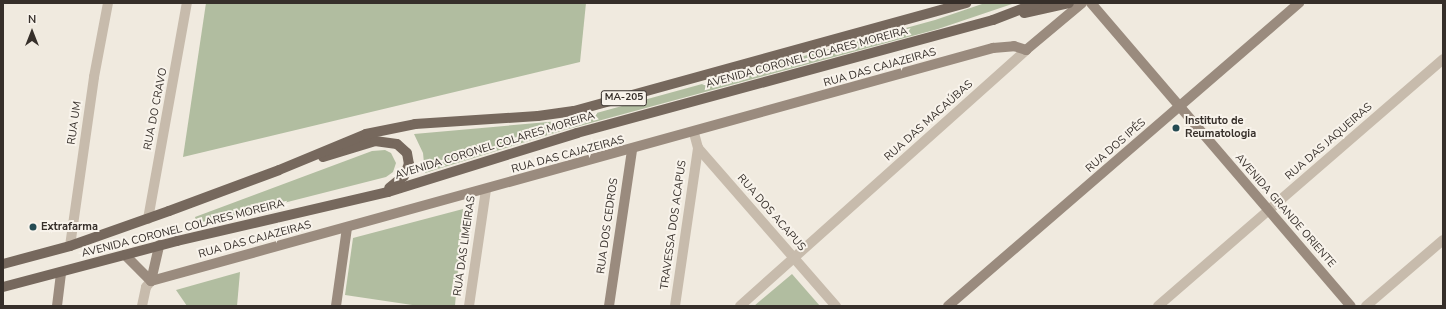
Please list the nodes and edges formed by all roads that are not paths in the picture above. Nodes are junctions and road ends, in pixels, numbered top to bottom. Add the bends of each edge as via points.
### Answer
1 (108, 3) edge
2 (187, 3) edge
3 (966, 3) edge
4 (1037, 3) edge
5 (1069, 3) edge
6 (1082, 3) edge
7 (1091, 3) edge
8 (1300, 3) edge
9 (993, 20) junction
10 (1026, 50) junction
11 (1443, 59) edge
12 (1179, 107) junction
13 (694, 133) junction
14 (698, 148) junction
15 (632, 150) junction
16 (279, 170) junction
17 (486, 190) junction
18 (375, 195) junction
19 (1268, 210) junction
20 (148, 218) junction
21 (347, 228) junction
22 (1443, 240) edge
23 (70, 246) junction
24 (159, 246) junction
25 (125, 255) junction
26 (794, 258) junction
27 (3, 264) edge
28 (61, 272) junction
29 (152, 281) junction
30 (3, 288) edge
31 (57, 306) edge
32 (142, 306) edge
33 (336, 306) edge
34 (469, 306) edge
35 (609, 306) edge
36 (675, 306) edge
37 (740, 306) edge
38 (836, 306) edge
39 (948, 306) edge
40 (1158, 306) edge
41 (1351, 306) edge
42 (1366, 306) edge

1 - 23 street, RUA UM via 94,76
2 - 20 street, RUA DO CRAVO
3 - 16 main road, AVENIDA CORONEL COLARES MOREIRA / MA-205 via 574,111 538,116 415,124 378,131 352,138
4 - 9 main road, AVENIDA CORONEL COLARES MOREIRA
5 - 9 main road
6 - 10 street, RUA DAS MACAÚBAS
7 - 12 street, AVENIDA GRANDE ORIENTE
8 - 12 street, RUA DOS IPÊS
9 - 18 main road, AVENIDA CORONEL COLARES MOREIRA via 577,133 435,179
10 - 13 street, RUA DAS CAJAZEIRAS via 1014,46 992,48
10 - 26 street, RUA DAS MACAÚBAS
11 - 19 street, RUA DAS JAQUEIRAS
12 - 19 street, AVENIDA GRANDE ORIENTE
12 - 39 street, RUA DOS IPÊS
13 - 14 street, RUA DOS ACAPUS
13 - 15 street, RUA DAS CAJAZEIRAS
14 - 26 street, RUA DOS ACAPUS
14 - 36 street, TRAVESSA DOS ACAPUS
15 - 17 street, RUA DAS CAJAZEIRAS
15 - 35 street, RUA DOS CEDROS
16 - 18 main road via 375,141 397,144 408,156 406,172 396,184
16 - 20 main road, AVENIDA CORONEL COLARES MOREIRA
17 - 21 street, RUA DAS CAJAZEIRAS
17 - 34 street, RUA DAS LIMEIRAS
18 - 24 main road, AVENIDA CORONEL COLARES MOREIRA
19 - 40 street, RUA DAS JAQUEIRAS
19 - 41 street, AVENIDA GRANDE ORIENTE
20 - 23 main road, AVENIDA CORONEL COLARES MOREIRA
21 - 29 street, RUA DAS CAJAZEIRAS
21 - 33 street
22 - 42 street
23 - 27 main road, AVENIDA CORONEL COLARES MOREIRA
24 - 25 main road, AVENIDA CORONEL COLARES MOREIRA
24 - 29 street
25 - 28 main road, AVENIDA CORONEL COLARES MOREIRA
25 - 29 street
26 - 37 street, RUA DAS MACAÚBAS
26 - 38 street, RUA DOS ACAPUS
28 - 30 main road, AVENIDA CORONEL COLARES MOREIRA
28 - 31 street
29 - 32 street via 144,292

